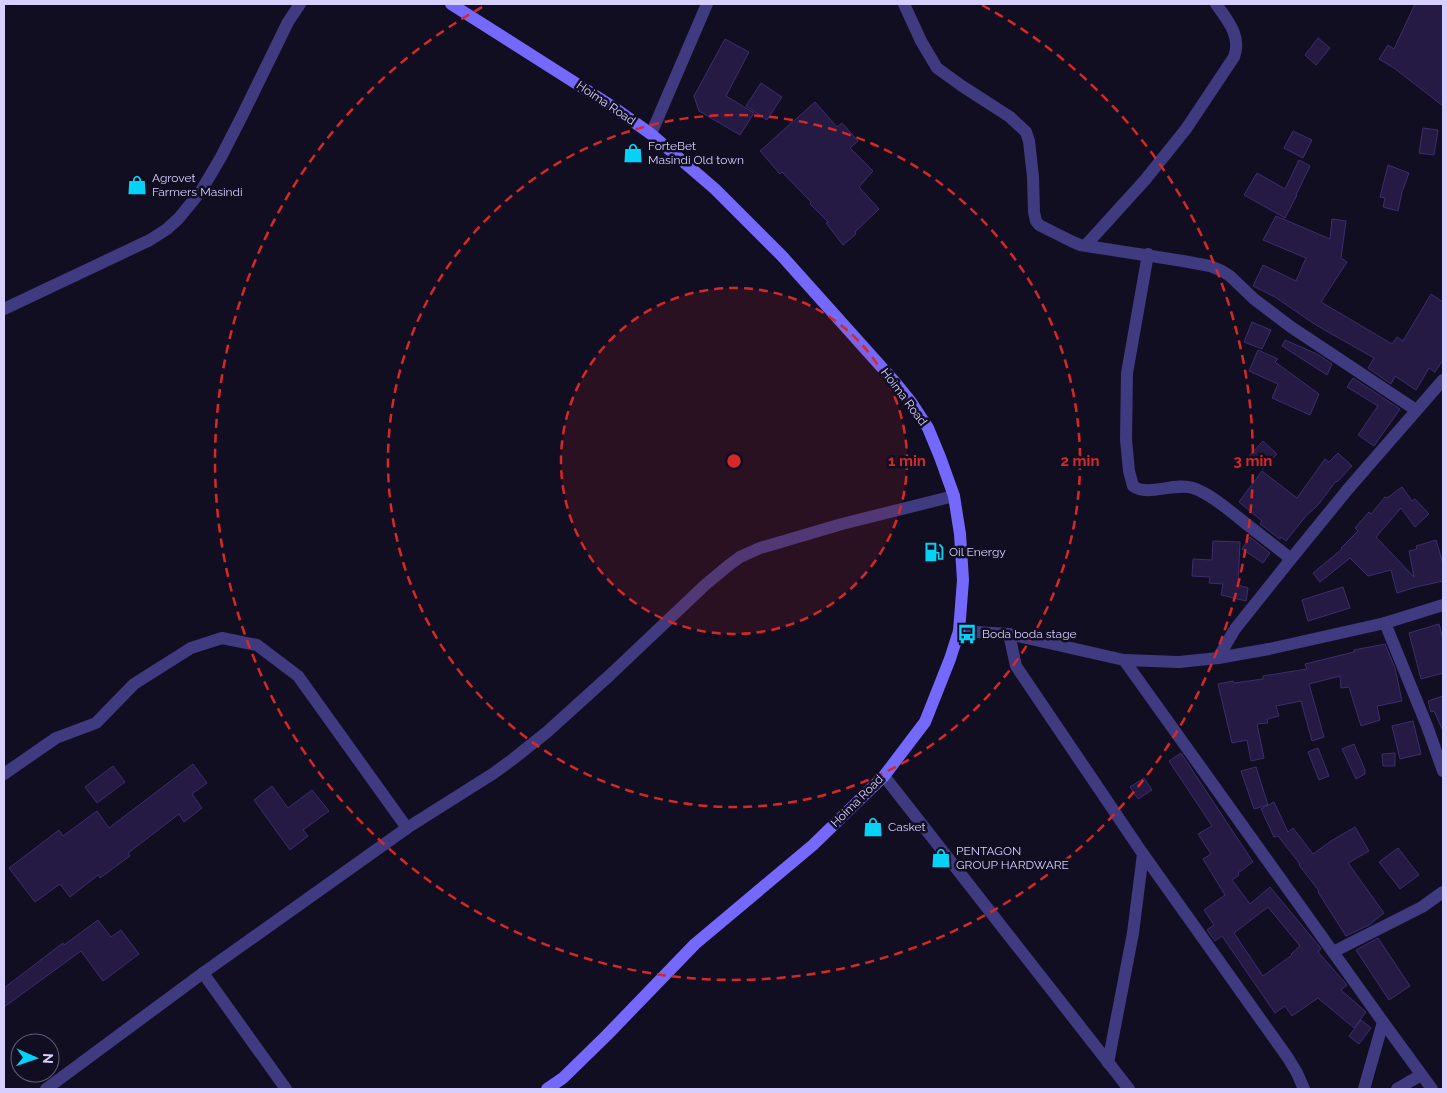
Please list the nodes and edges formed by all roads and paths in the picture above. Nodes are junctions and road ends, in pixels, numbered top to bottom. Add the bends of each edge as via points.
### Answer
1 (300, 4) edge
2 (451, 4) edge
3 (706, 4) edge
4 (904, 4) edge
5 (1216, 4) edge
6 (652, 134) junction
7 (1086, 246) junction
8 (1148, 254) junction
9 (4, 309) edge
10 (1443, 380) edge
11 (1416, 410) junction
12 (954, 496) junction
13 (1291, 559) junction
14 (1443, 605) edge
15 (1385, 623) junction
16 (959, 631) junction
17 (1009, 634) junction
18 (1218, 658) junction
19 (1124, 660) junction
20 (1443, 771) edge
21 (4, 774) edge
22 (884, 776) junction
23 (407, 828) junction
24 (1143, 854) junction
25 (1443, 892) edge
26 (1332, 952) junction
27 (203, 973) junction
28 (1383, 1022) junction
29 (1108, 1063) junction
30 (1421, 1075) junction
31 (46, 1089) edge
32 (286, 1089) edge
33 (547, 1089) edge
34 (1129, 1089) edge
35 (1304, 1089) edge
36 (1364, 1089) edge
37 (1397, 1089) edge
38 (1432, 1089) edge

1 - 9 street via 284,29 221,157 201,191 179,218 150,240
2 - 6 main road, Hoima Road
3 - 6 street
4 - 7 street via 937,68 1010,117 1026,132 1038,224
5 - 7 street via 1236,37 1234,57 1186,129
6 - 12 main road, Hoima Road via 782,256 894,380 928,428
7 - 8 street
8 - 11 street via 1222,271 1291,328
8 - 13 street via 1127,372 1126,440 1133,486 1143,491 1181,486 1194,488 1216,500
10 - 11 street
11 - 13 street
12 - 16 main road, Hoima Road via 963,580
12 - 23 street via 842,524 760,548 740,558 705,585 547,732 494,773
13 - 18 street via 1235,629
14 - 15 street
15 - 18 street
15 - 20 street
16 - 17 street
16 - 22 main road, Hoima Road via 925,722
17 - 19 street
17 - 24 street via 1016,666
18 - 19 street via 1179,662
19 - 26 street
21 - 23 street via 56,738 96,723 134,684 191,648 222,638 257,645 298,676
22 - 29 street
22 - 33 main road, Hoima Road via 813,845 695,944 601,1041
23 - 27 street
24 - 29 street via 1133,933
24 - 35 street via 1288,1058
25 - 26 street via 1422,907
26 - 28 street
27 - 31 street
27 - 32 street
28 - 30 street
28 - 36 street
29 - 34 street
30 - 37 street
30 - 38 street

